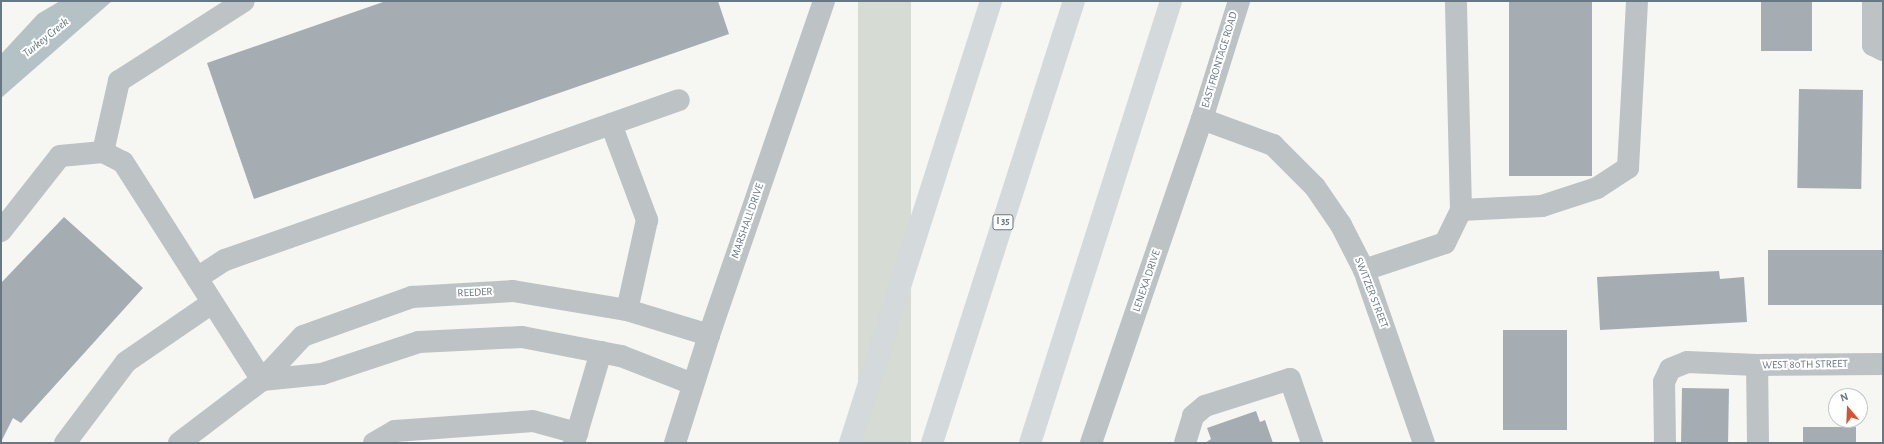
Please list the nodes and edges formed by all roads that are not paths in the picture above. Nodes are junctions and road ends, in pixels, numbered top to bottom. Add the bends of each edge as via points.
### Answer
1 (244, 1) edge
2 (824, 1) edge
3 (991, 1) edge
4 (1074, 1) edge
5 (1171, 1) edge
6 (1239, 1) edge
7 (1456, 1) edge
8 (1637, 1) edge
9 (1873, 1) edge
10 (1883, 50) edge
11 (679, 100) dead end
12 (1202, 119) junction
13 (611, 124) junction
14 (103, 152) junction
15 (1461, 210) junction
16 (1, 230) edge
17 (1364, 270) junction
18 (197, 278) junction
19 (212, 303) junction
20 (626, 310) junction
21 (709, 335) junction
22 (601, 352) junction
23 (1883, 364) edge
24 (1757, 365) junction
25 (262, 380) junction
26 (693, 384) junction
27 (576, 438) edge
28 (65, 443) edge
29 (178, 443) edge
30 (374, 443) edge
31 (675, 443) edge
32 (850, 443) edge
33 (932, 443) edge
34 (1030, 443) edge
35 (1091, 443) edge
36 (1185, 443) edge
37 (1312, 443) edge
38 (1424, 443) edge
39 (1664, 443) edge
40 (1758, 443) edge

1 - 14 street via 120,81
2 - 21 street, MARSHALL DRIVE
3 - 32 highway
4 - 33 highway, I 35
5 - 34 highway
6 - 12 street, EAST FRONTAGE ROAD
7 - 15 street
8 - 15 street via 1628,168 1597,188 1542,206
9 - 10 street via 1873,45
11 - 13 street
12 - 17 street, SWITZER STREET via 1273,145 1315,187 1341,225
12 - 35 street, LENEXA DRIVE
13 - 18 street via 225,260
13 - 20 street via 646,220
14 - 16 street via 60,156
14 - 18 street via 123,162
15 - 17 street via 1445,243
17 - 38 street, SWITZER STREET
18 - 19 street
19 - 25 street
19 - 28 street via 126,362
20 - 21 street, REEDER
20 - 25 street, REEDER via 513,291 412,297 303,336
21 - 26 street, MARSHALL DRIVE
22 - 25 street via 522,337 419,342 322,374
22 - 26 street via 621,356
22 - 27 street
23 - 24 street, WEST 80TH STREET
24 - 39 street via 1687,362 1670,369 1664,382
24 - 40 street, WEST 80TH STREET
25 - 29 street, REEDER
26 - 31 street, MARSHALL DRIVE
27 - 30 street via 533,421 395,431
36 - 37 street via 1193,416 1205,406 1290,379

